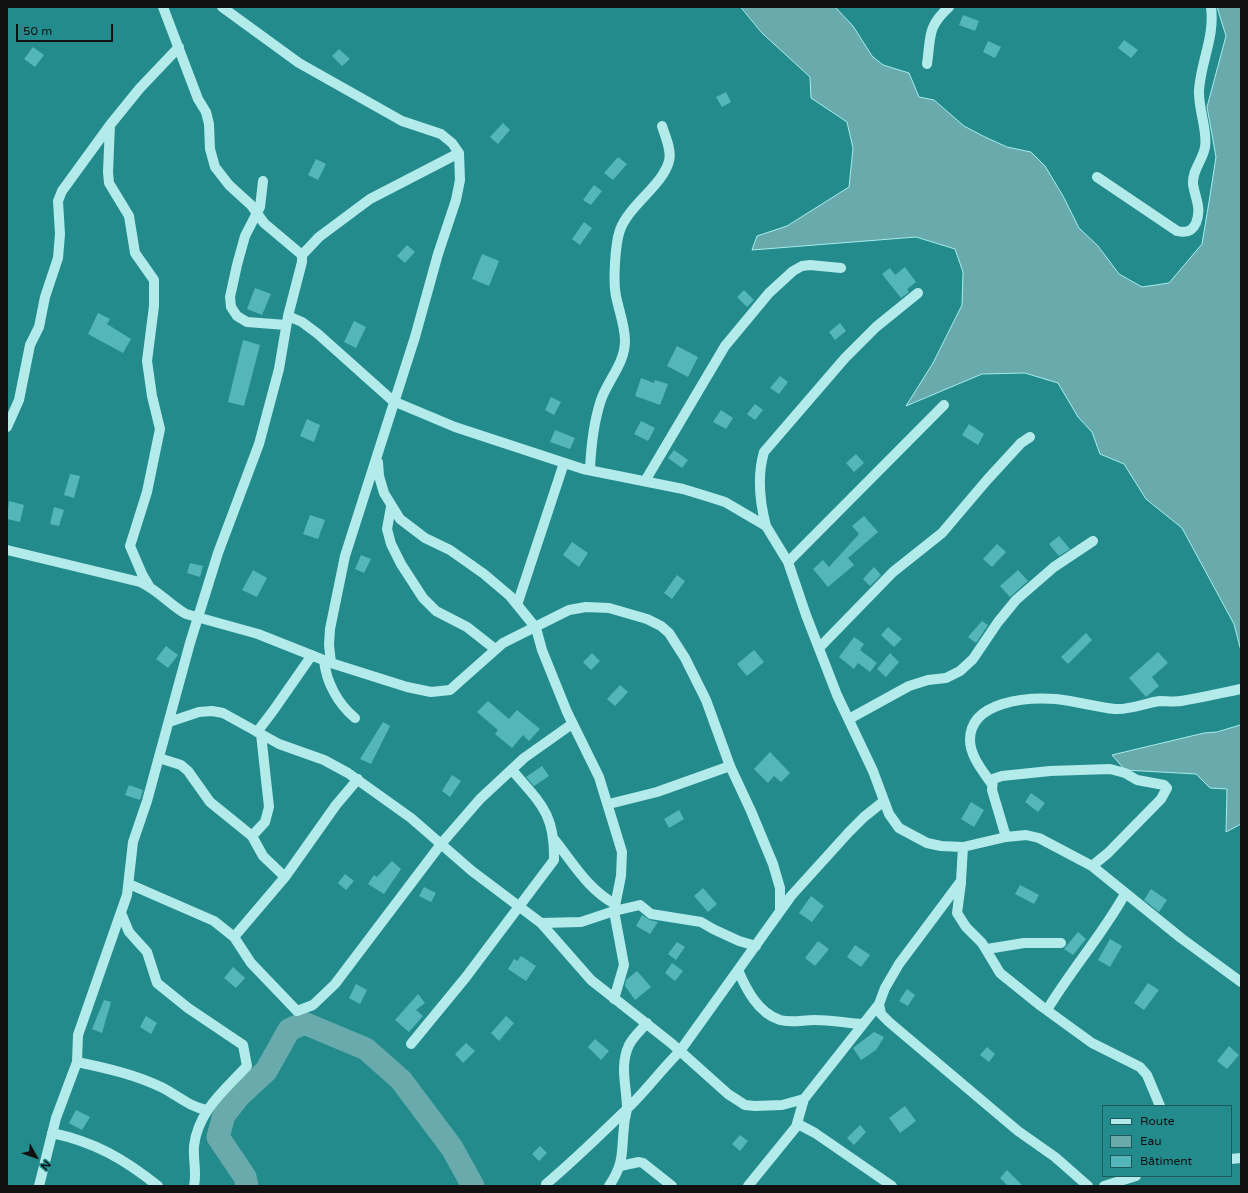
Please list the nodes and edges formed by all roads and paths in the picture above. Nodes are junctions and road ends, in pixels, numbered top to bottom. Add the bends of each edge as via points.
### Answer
1 (163, 7) edge
2 (222, 7) edge
3 (949, 7) edge
4 (1211, 7) edge
5 (179, 48) junction
6 (927, 64) dead end
7 (110, 125) junction
8 (662, 126) dead end
9 (459, 153) junction
10 (1097, 177) dead end
11 (263, 181) dead end
12 (258, 214) junction
13 (302, 255) junction
14 (841, 268) dead end
15 (918, 293) dead end
16 (287, 321) junction
17 (393, 401) junction
18 (944, 405) dead end
19 (7, 427) edge
20 (1030, 437) dead end
21 (377, 456) junction
22 (564, 463) junction
23 (590, 469) junction
24 (645, 481) junction
25 (391, 507) junction
26 (766, 526) junction
27 (1093, 541) dead end
28 (7, 550) edge
29 (788, 562) junction
30 (149, 586) junction
31 (517, 605) junction
32 (198, 618) junction
33 (536, 628) junction
34 (819, 648) junction
35 (495, 649) junction
36 (312, 655) junction
37 (328, 661) junction
38 (1241, 689) edge
39 (355, 718) dead end
40 (849, 719) junction
41 (169, 722) junction
42 (572, 724) junction
43 (259, 733) junction
44 (159, 758) junction
45 (730, 766) junction
46 (512, 770) junction
47 (358, 779) junction
48 (991, 783) junction
49 (884, 801) junction
50 (609, 804) junction
51 (252, 836) junction
52 (1006, 837) junction
53 (553, 838) junction
54 (441, 844) junction
55 (963, 847) junction
56 (1092, 866) junction
57 (285, 877) junction
58 (961, 882) junction
59 (129, 884) junction
60 (1125, 894) junction
61 (518, 906) junction
62 (614, 907) junction
63 (780, 910) junction
64 (121, 913) junction
65 (541, 923) junction
66 (234, 937) junction
67 (1060, 943) dead end
68 (756, 946) junction
69 (987, 950) junction
70 (738, 970) junction
71 (1241, 982) edge
72 (614, 999) junction
73 (879, 1004) junction
74 (1047, 1010) junction
75 (647, 1023) junction
76 (863, 1024) junction
77 (411, 1044) dead end
78 (680, 1050) junction
79 (77, 1062) junction
80 (804, 1100) junction
81 (1160, 1105) edge
82 (626, 1109) junction
83 (207, 1110) junction
84 (798, 1124) junction
85 (52, 1133) junction
86 (620, 1166) junction
87 (1133, 1177) edge
88 (546, 1184) dead end
89 (39, 1186) edge
90 (158, 1186) edge
91 (194, 1186) edge
92 (609, 1186) edge
93 (672, 1186) edge
94 (748, 1186) edge
95 (892, 1186) edge
96 (1088, 1186) edge
97 (1104, 1186) edge

1 - 5 street
2 - 9 street via 298,63 402,121 441,134
3 - 6 street via 937,18 931,30
4 - 10 street via 1212,32 1202,62 1199,91 1200,114 1206,135 1205,148 1193,184 1199,203 1196,223 1185,233 1177,231
5 - 7 street via 140,88
5 - 12 street via 198,99 206,112 210,149 215,167
7 - 19 street via 67,184 58,201 58,258 45,297 39,327 30,345 19,400
7 - 30 street via 109,183 129,216 135,253 154,280 154,306 147,361 160,429 147,492 130,546
8 - 23 street via 669,161 663,174 625,219 619,231 615,285 625,341 618,367 602,399
9 - 13 street via 370,199 324,232
9 - 17 street via 460,180 456,200
11 - 12 street
12 - 13 street via 274,233
12 - 16 street via 245,236 230,297 231,307 237,316 247,322
13 - 16 street
14 - 24 street via 802,266 770,293 725,346
15 - 26 street via 876,327 845,358 764,452 760,475 762,510
16 - 17 street via 302,322 318,334
16 - 32 street via 279,369 259,444 218,554
17 - 21 street
17 - 22 street via 454,427
18 - 29 street
20 - 34 street via 987,480 942,533 893,572
21 - 25 street via 379,476
21 - 37 street via 340,578 330,629
22 - 23 street
22 - 31 street
23 - 24 street
24 - 26 street via 725,502
25 - 31 street via 400,519 425,538 450,550 484,574
25 - 35 street via 386,529 391,544 423,598 436,611 467,627
26 - 29 street
27 - 40 street via 1054,568 1016,600 973,659 960,671 946,678 909,686
28 - 30 street
29 - 34 street
30 - 32 street via 178,610
31 - 33 street
32 - 36 street via 258,634
32 - 41 street
33 - 35 street
33 - 42 street via 542,650
33 - 45 street via 569,610 586,607 609,608 647,619 661,626 675,642 702,690
34 - 40 street
35 - 37 street via 450,690 431,692
36 - 37 street
36 - 43 street
37 - 39 street via 325,670 335,693 346,711
38 - 48 street via 1182,701 1161,701 1116,709 1054,699 1003,703 990,708 979,719 972,728 970,741 972,752
40 - 49 street
41 - 43 street via 199,712 212,711 224,713
41 - 44 street
42 - 46 street via 539,746
42 - 50 street via 599,777
43 - 47 street via 289,748 324,760
43 - 51 street via 269,807 265,822
44 - 51 street via 188,770 210,802
44 - 59 street via 133,842
45 - 50 street via 657,792
45 - 63 street via 752,811 775,870 780,888
46 - 53 street via 542,805
46 - 54 street via 480,799
47 - 54 street
47 - 57 street via 336,805
48 - 52 street
48 - 56 street via 993,779 1006,775 1098,769 1125,773 1137,780 1164,785 1167,788 1161,799
49 - 55 street via 899,828 912,836 934,844
49 - 63 street via 826,855
50 - 62 street via 622,852 621,876
51 - 57 street via 263,856
52 - 55 street
52 - 56 street via 1026,835 1038,838
53 - 61 street via 554,860
53 - 62 street via 584,879
54 - 61 street
54 - 66 street via 353,963 326,995 313,1004 297,1011 251,963
55 - 58 street
56 - 60 street
57 - 66 street
58 - 69 street via 957,913
58 - 73 street via 899,964
59 - 64 street
59 - 66 street via 199,913
60 - 71 street
60 - 74 street via 1113,916 1070,972
61 - 65 street
61 - 77 street via 466,977
62 - 65 street via 581,922
62 - 68 street via 640,906 651,914 701,922 739,941
62 - 72 street via 624,965
63 - 68 street
64 - 79 street via 78,1035
64 - 83 street via 129,932 146,952 157,983 188,1008 243,1045 247,1066 216,1097
65 - 72 street via 591,980
67 - 69 street via 1031,942
68 - 70 street
69 - 74 street via 1000,973
70 - 76 street via 746,988 769,1015 781,1020 834,1020
70 - 78 street
72 - 75 street
73 - 76 street
73 - 96 street via 881,1014 889,1022 1018,1131 1055,1157
74 - 81 street via 1099,1048 1119,1055 1140,1067 1147,1074
75 - 78 street
75 - 82 street via 632,1040 626,1057 623,1077
76 - 80 street
78 - 80 street via 728,1094 745,1105 768,1106
78 - 82 street
79 - 83 street via 103,1067 152,1083 192,1105
79 - 85 street
80 - 84 street
82 - 86 street via 624,1151
82 - 88 street
83 - 91 street via 194,1144
84 - 94 street
84 - 95 street
85 - 89 street
85 - 90 street via 87,1142 114,1155
86 - 92 street
86 - 93 street via 642,1163
87 - 97 street

